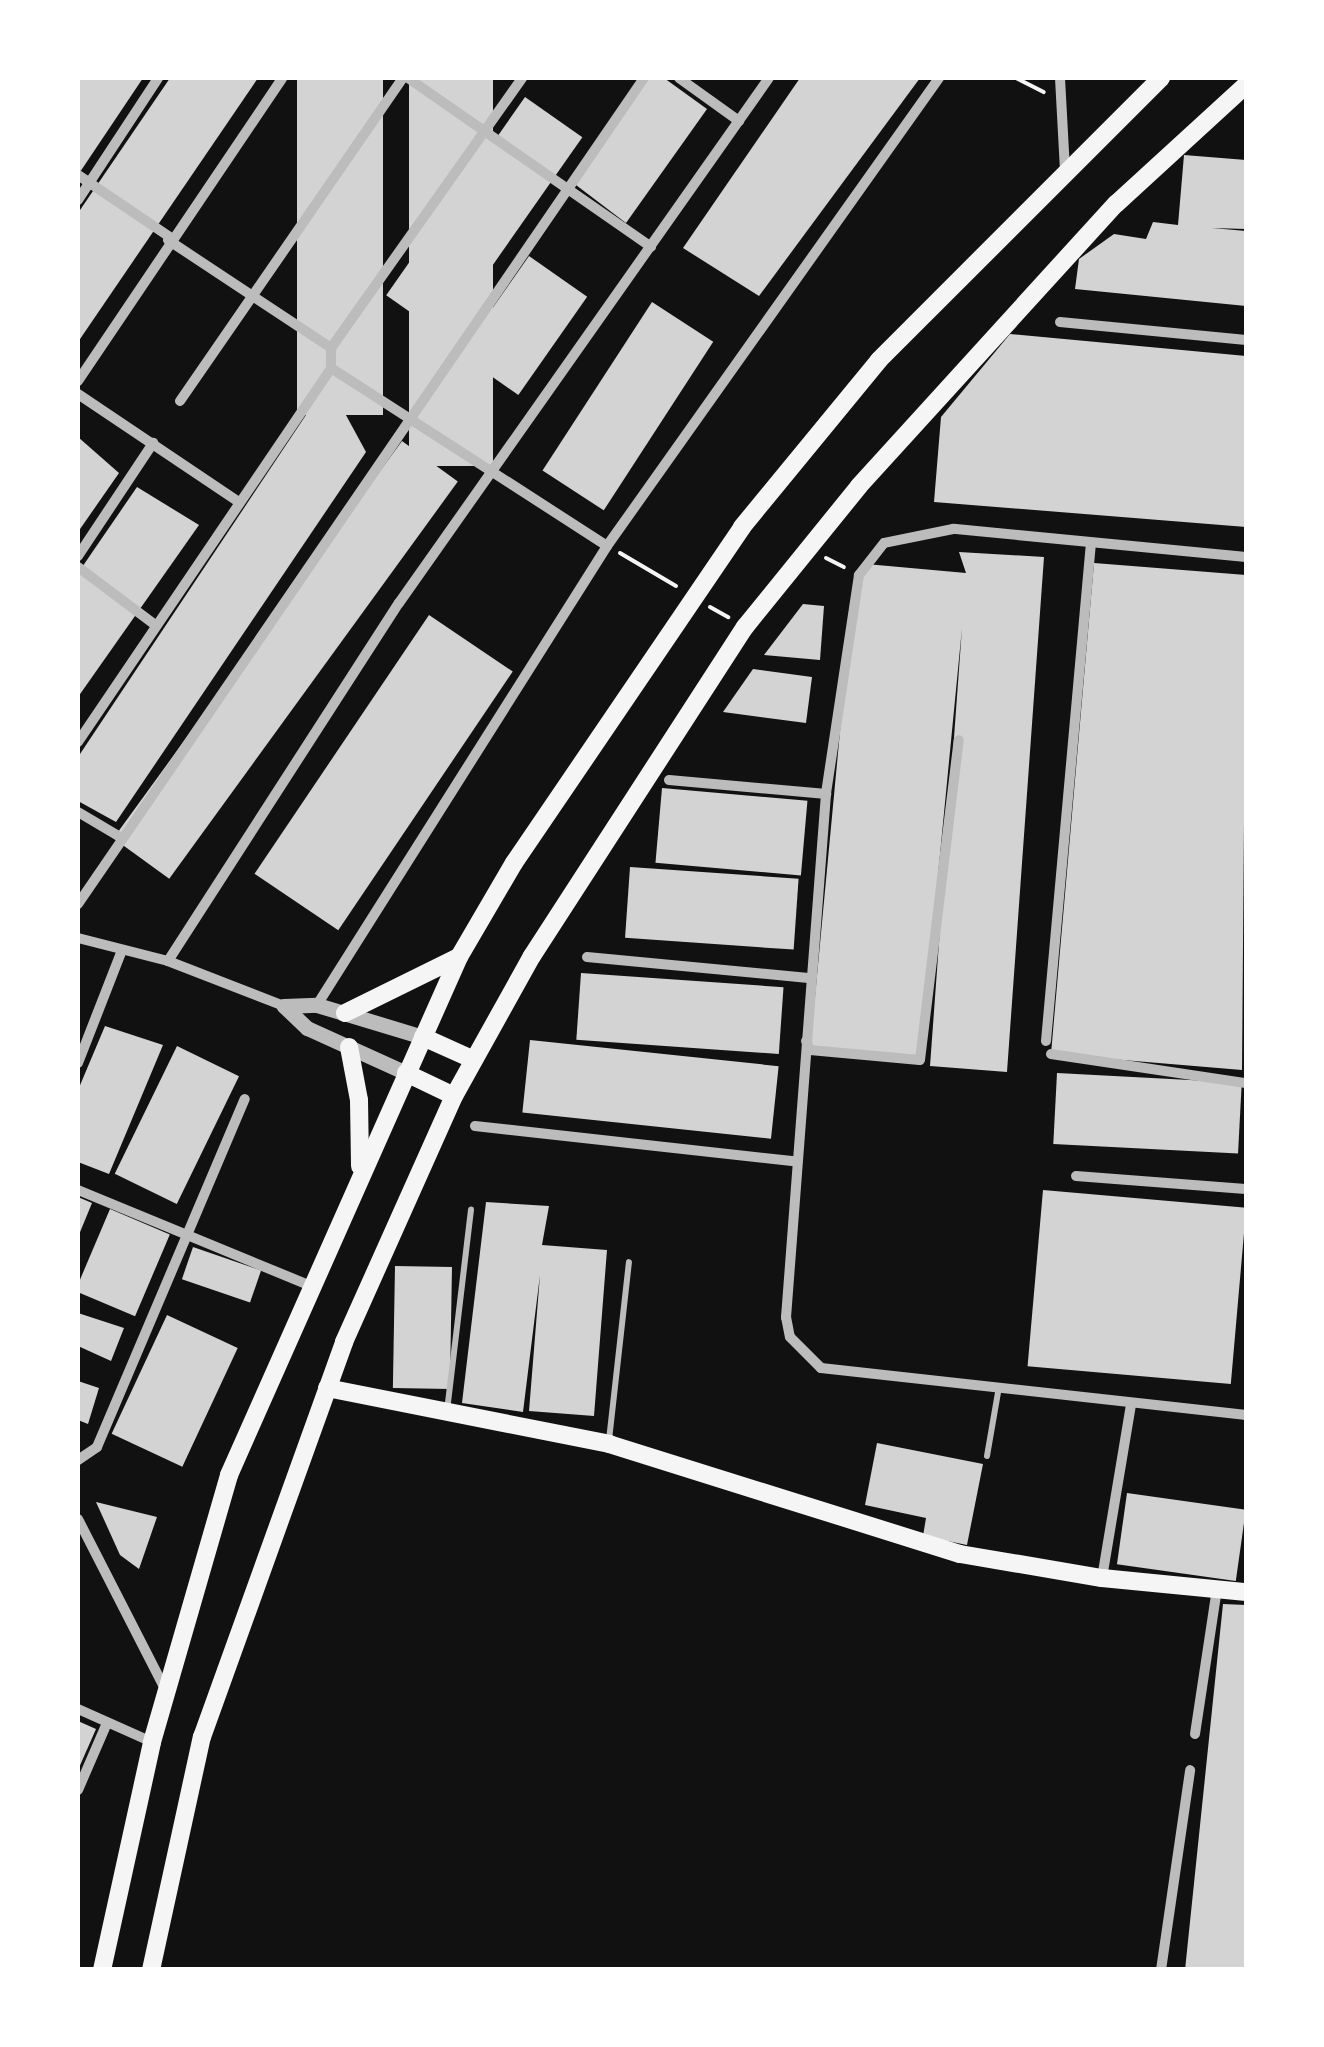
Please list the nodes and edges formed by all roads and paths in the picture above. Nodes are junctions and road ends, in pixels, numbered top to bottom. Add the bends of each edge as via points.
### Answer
1 (158, 78) edge
2 (282, 78) edge
3 (405, 78) edge
4 (522, 78) edge
5 (644, 78) edge
6 (679, 78) edge
7 (769, 78) edge
8 (939, 78) edge
9 (1016, 78) edge
10 (1060, 78) edge
11 (1160, 78) edge
12 (1246, 84) edge
13 (1062, 102) junction
14 (739, 120) junction
15 (485, 131) junction
16 (1065, 170) junction
17 (78, 175) edge
18 (90, 182) junction
19 (568, 188) junction
20 (78, 200) edge
21 (169, 239) junction
22 (651, 246) junction
23 (254, 297) junction
24 (1060, 322) dead end
25 (1246, 340) edge
26 (331, 348) junction
27 (332, 368) junction
28 (78, 380) edge
29 (78, 394) edge
30 (180, 401) dead end
31 (407, 419) junction
32 (152, 443) junction
33 (490, 471) junction
34 (239, 502) junction
35 (1091, 543) junction
36 (607, 546) junction
37 (78, 556) edge
38 (1246, 557) edge
39 (78, 567) edge
40 (812, 570) dead end
41 (859, 575) junction
42 (691, 595) junction
43 (154, 624) junction
44 (745, 628) junction
45 (959, 740) dead end
46 (78, 742) edge
47 (669, 780) dead end
48 (826, 794) junction
49 (78, 812) edge
50 (122, 838) junction
51 (78, 904) edge
52 (78, 938) edge
53 (122, 950) junction
54 (460, 957) junction
55 (587, 957) dead end
56 (168, 961) junction
57 (810, 978) junction
58 (318, 1005) junction
59 (284, 1006) junction
60 (345, 1013) junction
61 (423, 1037) junction
62 (1046, 1040) dead end
63 (806, 1041) junction
64 (349, 1047) junction
65 (1051, 1054) dead end
66 (472, 1058) junction
67 (78, 1063) edge
68 (406, 1073) junction
69 (1246, 1082) edge
70 (454, 1096) junction
71 (245, 1098) dead end
72 (475, 1126) dead end
73 (794, 1161) junction
74 (360, 1174) junction
75 (1076, 1176) dead end
76 (1246, 1188) edge
77 (78, 1190) edge
78 (471, 1209) dead end
79 (188, 1234) junction
80 (630, 1262) dead end
81 (308, 1285) junction
82 (327, 1388) junction
83 (998, 1392) junction
84 (1130, 1404) junction
85 (447, 1411) junction
86 (1246, 1414) edge
87 (609, 1444) junction
88 (988, 1456) dead end
89 (78, 1460) edge
90 (78, 1519) edge
91 (1102, 1578) junction
92 (1217, 1588) junction
93 (1246, 1592) edge
94 (167, 1693) junction
95 (78, 1709) edge
96 (107, 1723) junction
97 (1194, 1734) dead end
98 (152, 1742) junction
99 (1190, 1770) dead end
100 (78, 1790) edge
101 (102, 1970) edge
102 (150, 1970) edge
103 (1160, 1970) edge

1 - 18 street
2 - 21 street
3 - 15 street
3 - 23 street
4 - 15 street
5 - 19 street
6 - 14 street
7 - 14 street
8 - 36 street
9 - 13 path
10 - 13 street
11 - 16 main road
12 - 44 main road via 1103,218 859,486
13 - 16 street
14 - 22 street
15 - 19 street
15 - 26 street
16 - 42 main road via 879,360
17 - 18 street
18 - 20 street
18 - 21 street
19 - 22 street
19 - 31 street
21 - 23 street
21 - 28 street
22 - 33 street
23 - 26 street
23 - 30 street
24 - 25 street
26 - 27 street
27 - 31 street
27 - 34 street
29 - 32 street
31 - 33 street
31 - 50 street
32 - 34 street
32 - 37 street
33 - 36 street
33 - 56 street
34 - 43 street
35 - 38 street
35 - 41 street via 953,529 884,543
35 - 62 street
36 - 42 path
36 - 58 street
39 - 43 street
40 - 41 path via 822,556
41 - 48 street
42 - 44 path
42 - 54 main road via 514,863
43 - 46 street
44 - 66 main road
45 - 63 street via 920,1060 810,1050
47 - 48 street
48 - 57 street
49 - 50 street
50 - 51 street
52 - 53 street
53 - 56 street
53 - 67 street
54 - 60 main road
54 - 61 main road
55 - 57 street
56 - 59 street
57 - 63 street
58 - 59 street
58 - 60 street
59 - 64 street via 307,1028
60 - 61 street
61 - 66 main road
61 - 68 main road
63 - 73 street
64 - 68 street
64 - 74 main road via 359,1100
65 - 69 street
66 - 70 main road
68 - 70 main road
68 - 74 main road
70 - 82 main road
71 - 79 street
72 - 73 street
73 - 83 street via 786,1317 790,1337 807,1358 821,1368
74 - 81 main road
75 - 76 street
77 - 79 street
78 - 85 lane
79 - 81 street
79 - 89 street via 97,1447
80 - 87 lane
81 - 94 main road via 229,1474
82 - 85 main road
82 - 102 main road via 202,1736
83 - 84 street
83 - 88 lane
84 - 86 street
84 - 91 street
85 - 87 main road
87 - 91 main road via 960,1554
90 - 94 street
91 - 92 main road
92 - 93 main road
92 - 97 street
94 - 98 main road
95 - 96 street
96 - 98 street
96 - 100 street
98 - 101 main road
99 - 103 street

